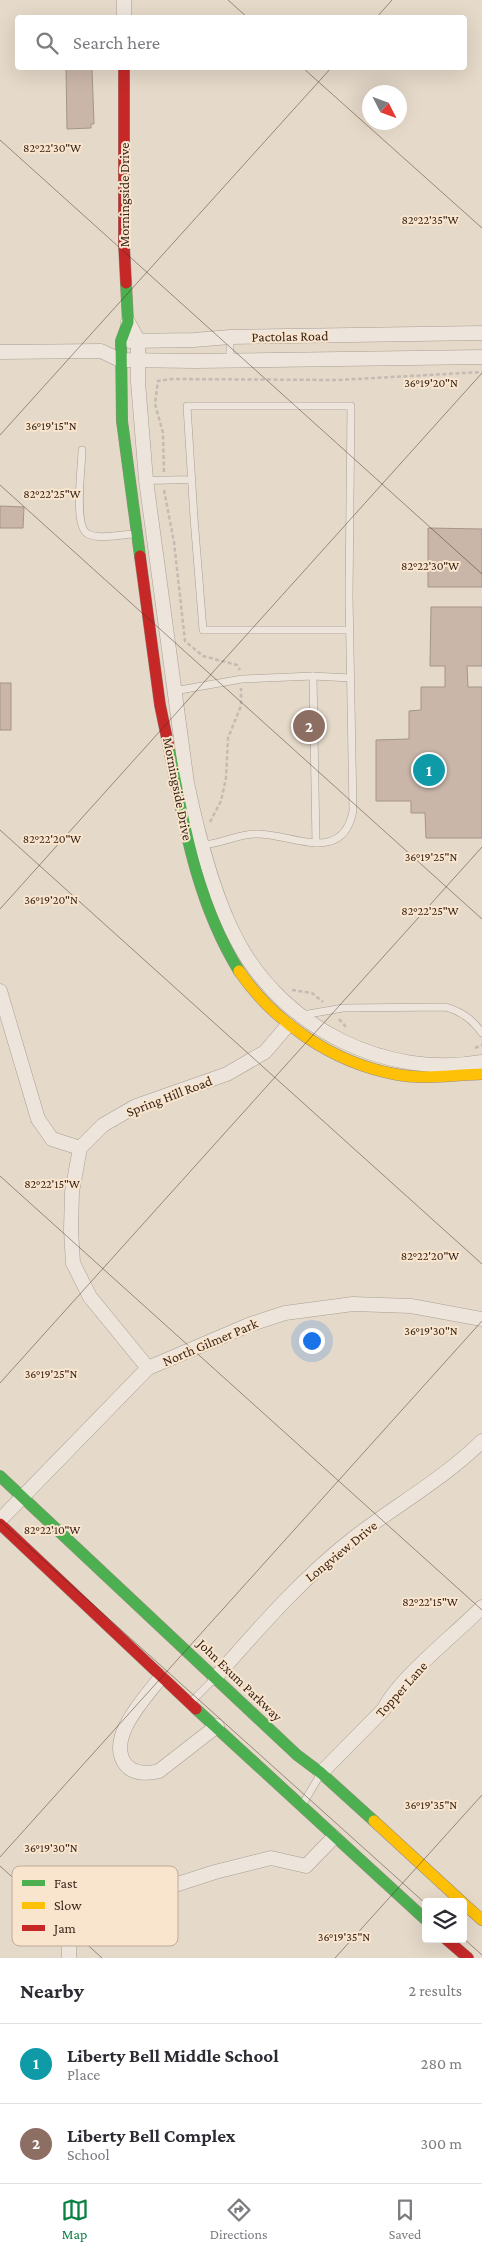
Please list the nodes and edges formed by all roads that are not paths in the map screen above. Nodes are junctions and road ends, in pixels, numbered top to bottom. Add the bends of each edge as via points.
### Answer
1 (124, 0) edge
2 (124, 15) edge
3 (124, 70) edge
4 (128, 322) junction
5 (482, 333) edge
6 (230, 336) junction
7 (138, 340) junction
8 (120, 341) junction
9 (101, 351) junction
10 (0, 352) edge
11 (482, 357) edge
12 (120, 360) junction
13 (138, 360) junction
14 (230, 361) junction
15 (82, 450) dead end
16 (130, 480) junction
17 (146, 480) junction
18 (192, 480) junction
19 (153, 532) junction
20 (138, 534) junction
21 (349, 630) junction
22 (313, 676) junction
23 (350, 678) junction
24 (176, 690) junction
25 (160, 705) junction
26 (316, 843) junction
27 (188, 845) junction
28 (203, 845) junction
29 (0, 991) edge
30 (300, 1016) junction
31 (288, 1025) junction
32 (482, 1033) edge
33 (482, 1062) edge
34 (482, 1074) edge
35 (80, 1148) junction
36 (482, 1319) edge
37 (148, 1368) junction
38 (482, 1441) edge
39 (0, 1476) edge
40 (24, 1496) junction
41 (0, 1520) edge
42 (0, 1524) edge
43 (482, 1607) edge
44 (161, 1677) junction
45 (215, 1678) junction
46 (189, 1703) junction
47 (217, 1726) junction
48 (321, 1773) junction
49 (302, 1804) junction
50 (334, 1837) junction
51 (178, 1884) edge
52 (459, 1898) edge
53 (467, 1906) edge
54 (422, 1916) edge
55 (482, 1920) edge
56 (451, 1943) edge
57 (468, 1958) edge

1 - 2 street
3 - 4 main road, Morningside Drive via 124,245
4 - 7 street, Morningside Drive
4 - 8 main road, Morningside Drive
5 - 6 street, Pactolas Road
6 - 7 street, Pactolas Road
6 - 14 lane
7 - 8 street, Pactolas Road
7 - 13 street, Morningside Drive
8 - 9 street, Pactolas Road
8 - 12 main road, Morningside Drive
9 - 10 street, Pactolas Road
9 - 12 street, Pactolas Road
11 - 14 street, Pactolas Road
12 - 13 street, Pactolas Road
12 - 16 main road, Morningside Drive via 122,421
13 - 14 street, Pactolas Road
13 - 17 street, Morningside Drive
15 - 20 lane via 79,517 82,529 94,536
16 - 17 lane
16 - 20 main road, Morningside Drive
17 - 18 lane
17 - 19 street, Morningside Drive
18 - 21 lane via 204,630
18 - 21 lane via 188,406 351,406
19 - 20 lane
19 - 24 street, Morningside Drive
20 - 25 main road, Morningside Drive
21 - 23 lane
22 - 23 lane
22 - 24 lane via 242,679
22 - 26 lane
23 - 26 lane via 351,823 331,842
24 - 25 lane
24 - 28 street, Morningside Drive via 187,783
25 - 27 main road, Morningside Drive
26 - 28 lane via 256,834 212,846
27 - 28 lane
27 - 31 main road, Morningside Drive via 208,908 226,950 250,986
28 - 30 street, Morningside Drive via 223,908 239,944 261,978
29 - 35 street via 38,1119 52,1139
30 - 31 lane
30 - 32 lane via 343,1008 446,1007 474,1022
30 - 33 street, Morningside Drive via 355,1048 389,1058 438,1064
31 - 34 main road, Morningside Drive via 342,1058 394,1074
31 - 35 street, Spring Hill Road via 265,1052 227,1074 136,1106 103,1125
35 - 37 street via 72,1192 73,1263 90,1297
36 - 37 street, North Gilmer Park via 411,1306 352,1304 322,1307 285,1313 251,1324
37 - 40 street, North Gilmer Park
38 - 45 street, Longview Drive via 321,1566 256,1630
39 - 40 main road, John Exum Parkway
40 - 41 street, North Gilmer Park
40 - 45 main road, John Exum Parkway
42 - 44 main road
43 - 48 street, Topper Lane via 414,1673 388,1700 384,1709
44 - 46 main road
44 - 47 street via 123,1730 119,1745 121,1758 128,1768 149,1774 159,1771
45 - 46 lane
45 - 48 main road, John Exum Parkway via 297,1755
46 - 47 main road
47 - 49 main road
48 - 49 lane
48 - 52 main road, John Exum Parkway
49 - 50 main road
50 - 51 street via 306,1866 271,1858
50 - 54 main road
53 - 55 main road, John Exum Parkway
56 - 57 main road

